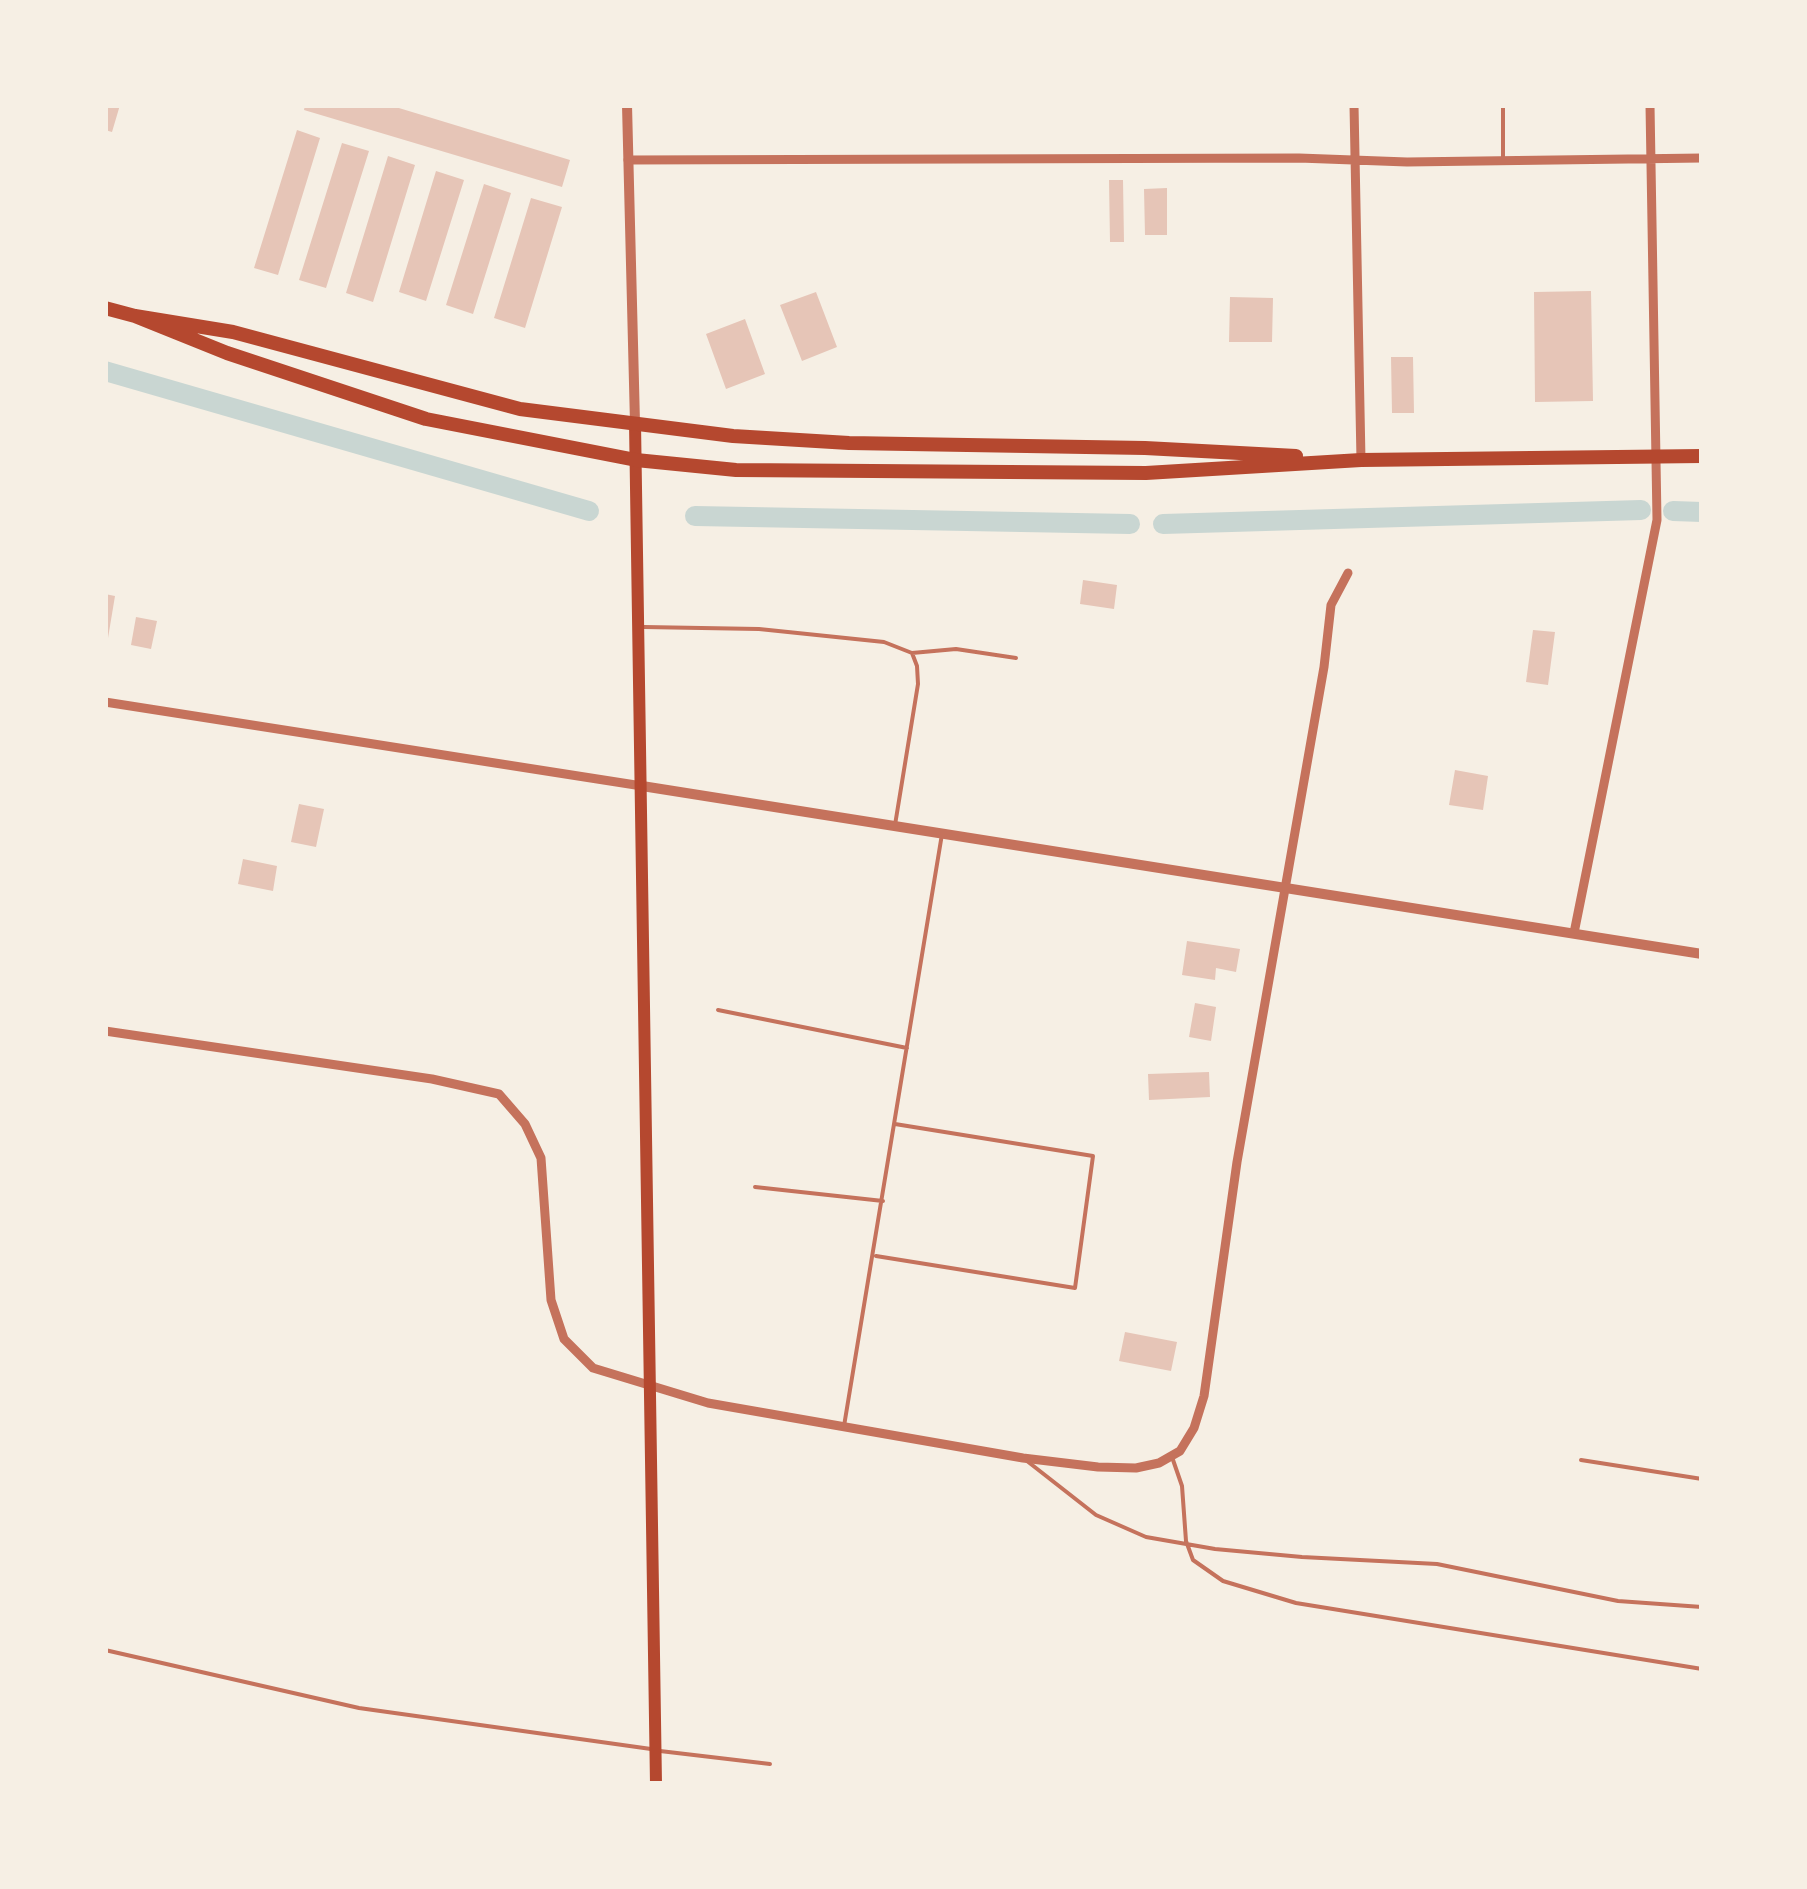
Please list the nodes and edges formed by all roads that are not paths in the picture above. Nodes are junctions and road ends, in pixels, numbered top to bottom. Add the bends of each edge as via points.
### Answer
1 (627, 105) edge
2 (1354, 105) edge
3 (1503, 105) edge
4 (1650, 105) edge
5 (1651, 158) junction
6 (1702, 158) edge
7 (628, 160) junction
8 (1355, 160) junction
9 (1503, 160) junction
10 (105, 308) edge
11 (135, 316) junction
12 (635, 423) junction
13 (1657, 456) junction
14 (1702, 456) edge
15 (636, 460) junction
16 (1361, 460) junction
17 (1348, 574) dead end
18 (639, 627) junction
19 (912, 652) junction
20 (1016, 658) dead end
21 (105, 702) edge
22 (642, 786) junction
23 (895, 826) junction
24 (942, 833) junction
25 (1284, 888) junction
26 (1574, 934) junction
27 (1702, 954) edge
28 (718, 1010) dead end
29 (105, 1031) edge
30 (907, 1048) junction
31 (895, 1124) junction
32 (755, 1187) dead end
33 (883, 1200) junction
34 (874, 1256) junction
35 (844, 1426) junction
36 (1172, 1456) junction
37 (1024, 1458) junction
38 (1581, 1460) dead end
39 (1702, 1479) edge
40 (1186, 1541) junction
41 (1702, 1607) edge
42 (105, 1650) edge
43 (1702, 1669) edge
44 (770, 1764) dead end
45 (656, 1784) edge

1 - 7 street
2 - 8 street
3 - 9 lane
4 - 5 street
5 - 6 street
5 - 9 street
5 - 13 street
7 - 8 street
7 - 12 street
8 - 9 street
8 - 16 street
10 - 11 main road
11 - 12 main road via 232,332 520,409
11 - 15 main road via 227,354 426,418
12 - 15 main road
12 - 16 main road via 849,443
13 - 14 main road
13 - 16 main road
13 - 26 street via 1657,520
15 - 16 main road via 842,473 1146,473
15 - 18 main road
17 - 25 street via 1331,606
18 - 19 lane via 759,628 884,642
18 - 22 main road
19 - 20 lane via 956,648
19 - 23 lane via 918,684
21 - 22 street
22 - 23 street
22 - 45 main road
23 - 24 street
24 - 25 street
24 - 30 lane
25 - 26 street
25 - 36 street via 1204,1396 1194,1428
26 - 27 street
28 - 30 lane
29 - 35 street via 499,1094 525,1124 541,1158 551,1300 564,1339 593,1368 708,1403
30 - 31 lane
31 - 33 lane
31 - 34 lane via 1093,1156 1075,1288
32 - 33 lane
33 - 34 lane
34 - 35 lane
35 - 37 street
36 - 37 street via 1136,1468
36 - 40 lane
37 - 40 lane via 1096,1515 1146,1537
38 - 39 lane
40 - 41 lane via 1285,1556 1438,1564 1618,1601
40 - 43 lane via 1193,1560 1224,1581 1296,1603
42 - 44 lane via 359,1708

